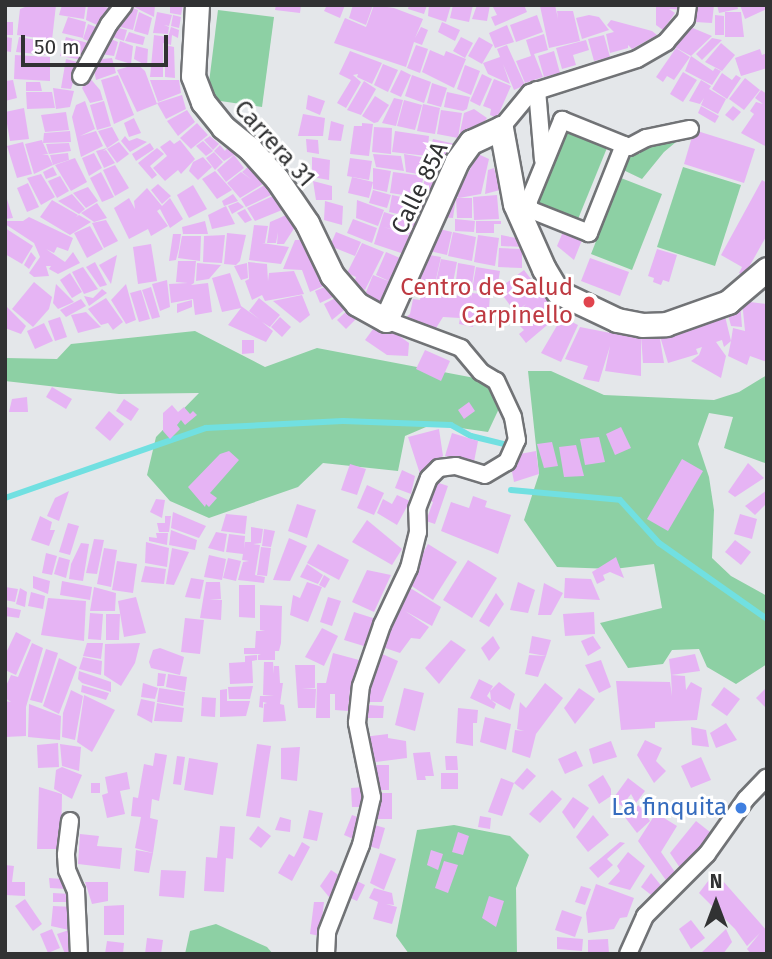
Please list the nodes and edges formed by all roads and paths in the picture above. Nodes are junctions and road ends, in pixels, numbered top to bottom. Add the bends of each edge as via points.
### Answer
1 (124, 5) edge
2 (197, 5) edge
3 (688, 5) edge
4 (81, 76) dead end
5 (537, 90) junction
6 (501, 128) junction
7 (690, 129) dead end
8 (624, 145) junction
9 (543, 170) junction
10 (767, 270) edge
11 (386, 320) junction
12 (767, 776) edge
13 (70, 821) dead end
14 (79, 954) edge
15 (326, 954) edge
16 (628, 954) edge

1 - 4 street
2 - 11 street, Carrera 31 via 193,76 203,102 277,179 307,222 332,275 356,304
3 - 5 street via 686,19 666,42 637,59
5 - 6 street
5 - 9 street
6 - 10 street via 515,204 558,292 617,320 666,324 728,302
6 - 11 street, Calle 85A via 471,142 457,161
7 - 8 street
8 - 9 street via 562,120
8 - 9 street via 589,233 531,210 528,203
11 - 15 street via 461,348 481,372 496,381 513,416 517,440 508,462 485,475 456,467 439,468 429,478 417,509 418,532 410,568 382,625 361,686 357,723 372,797 361,845 327,932
12 - 16 street via 708,855 645,916
13 - 14 street via 67,870 76,891

